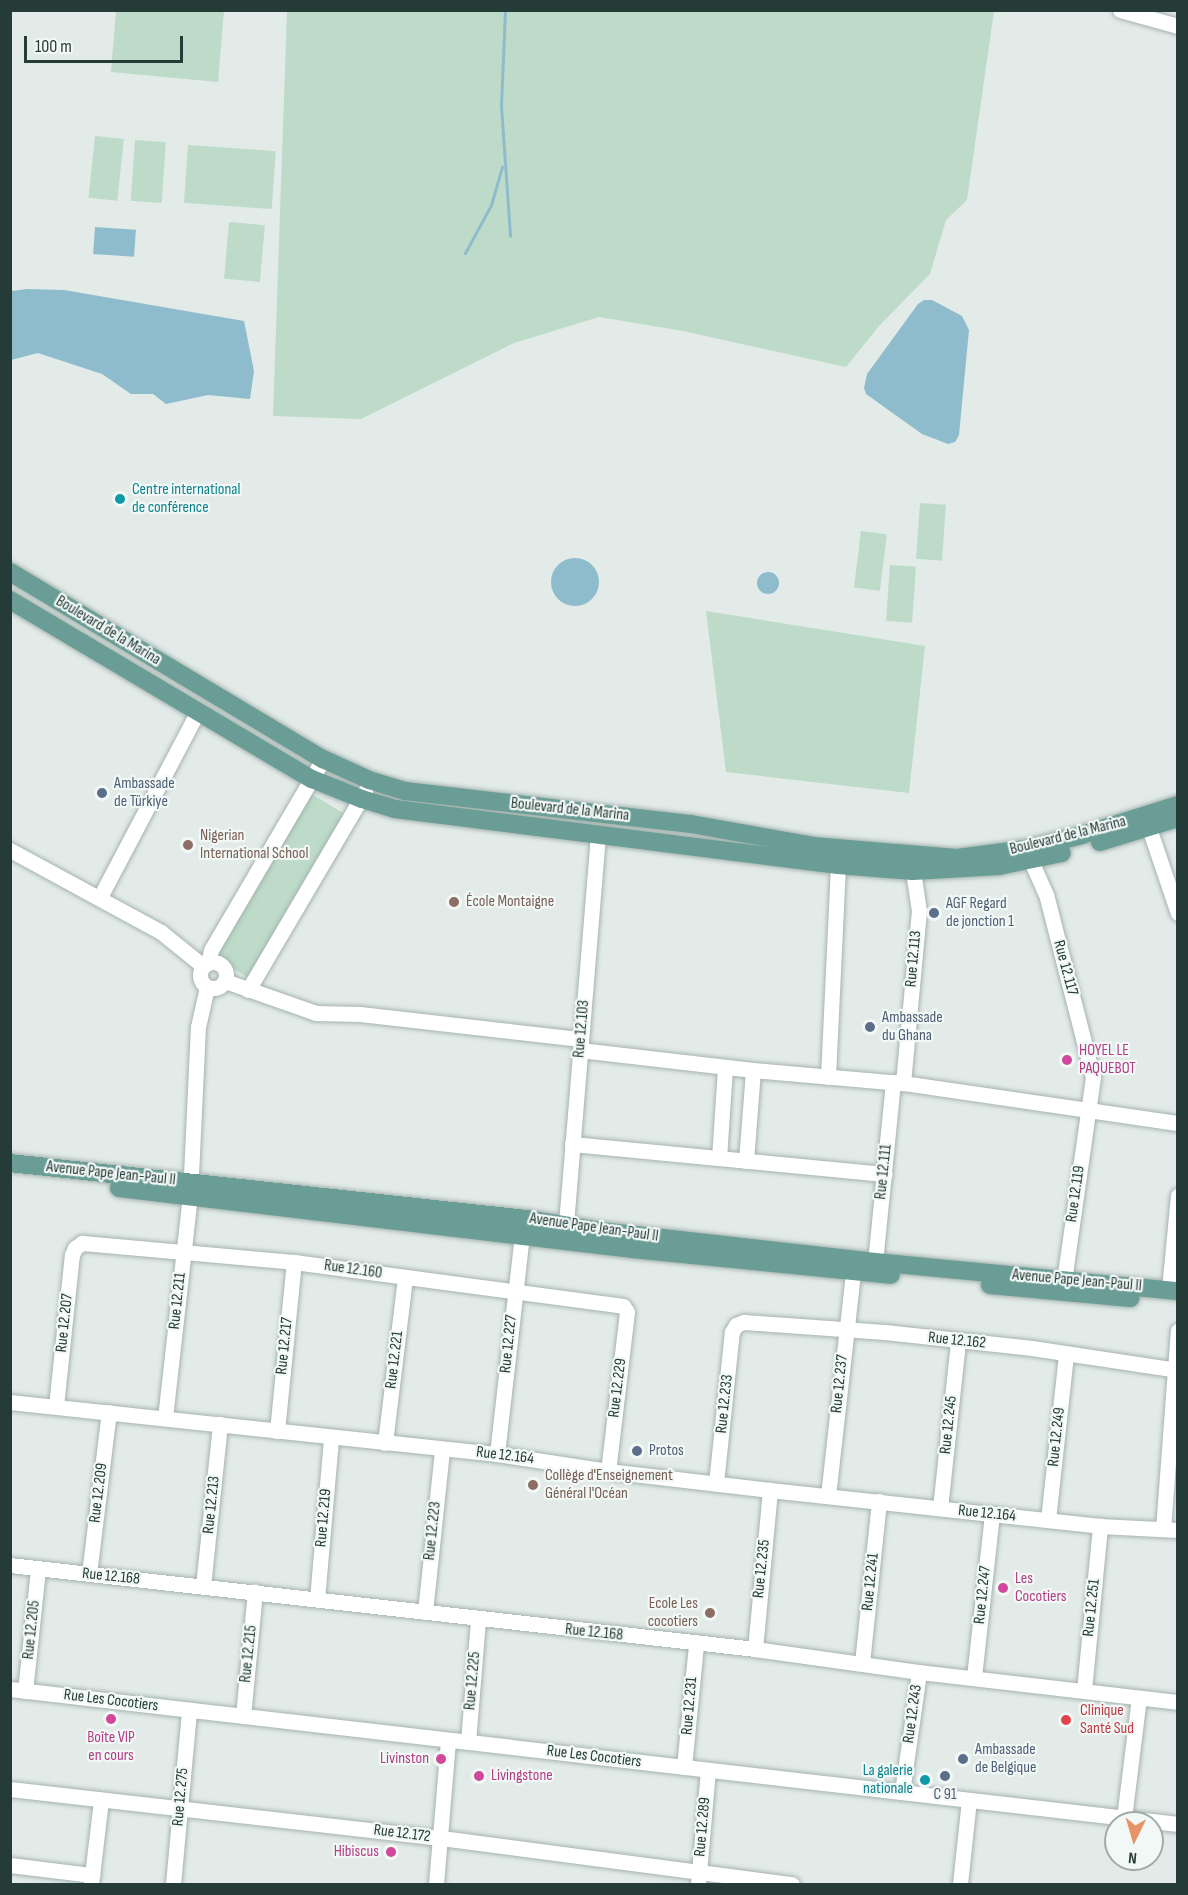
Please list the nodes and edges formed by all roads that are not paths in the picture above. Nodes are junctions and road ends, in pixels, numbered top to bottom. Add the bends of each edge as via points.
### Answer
1 (1120, 10) edge
2 (1178, 26) edge
3 (10, 572) edge
4 (10, 600) edge
5 (198, 711) junction
6 (323, 759) junction
7 (312, 778) junction
8 (369, 780) junction
9 (362, 799) junction
10 (1178, 805) edge
11 (1178, 818) edge
12 (1149, 828) junction
13 (598, 835) junction
14 (10, 850) edge
15 (1031, 861) junction
16 (838, 865) junction
17 (913, 871) junction
18 (100, 897) junction
19 (1178, 913) edge
20 (206, 964) junction
21 (225, 981) junction
22 (207, 987) junction
23 (248, 990) junction
24 (581, 1045) junction
25 (725, 1067) junction
26 (753, 1070) junction
27 (828, 1077) junction
28 (1094, 1077) joint
29 (898, 1083) junction
30 (1088, 1108) junction
31 (1178, 1123) edge
32 (572, 1144) junction
33 (719, 1158) junction
34 (746, 1161) junction
35 (10, 1163) edge
36 (10, 1174) edge
37 (885, 1174) junction
38 (190, 1190) junction
39 (1177, 1205) edge
40 (566, 1224) junction
41 (522, 1234) junction
42 (82, 1243) joint
43 (184, 1251) junction
44 (294, 1262) junction
45 (875, 1262) junction
46 (853, 1272) junction
47 (405, 1277) junction
48 (1064, 1280) junction
49 (515, 1290) junction
50 (1175, 1294) edge
51 (623, 1306) joint
52 (736, 1325) joint
53 (847, 1328) junction
54 (1178, 1331) edge
55 (958, 1342) junction
56 (1066, 1354) junction
57 (1176, 1369) edge
58 (10, 1402) edge
59 (56, 1406) junction
60 (110, 1412) junction
61 (165, 1418) junction
62 (220, 1424) junction
63 (277, 1431) junction
64 (331, 1438) junction
65 (385, 1443) junction
66 (442, 1450) junction
67 (497, 1454) junction
68 (608, 1471) junction
69 (716, 1483) junction
70 (770, 1490) junction
71 (828, 1496) junction
72 (879, 1502) junction
73 (940, 1508) junction
74 (992, 1514) junction
75 (1048, 1520) junction
76 (1100, 1526) junction
77 (1170, 1529) edge
78 (10, 1565) edge
79 (38, 1569) junction
80 (89, 1574) junction
81 (203, 1586) junction
82 (255, 1592) junction
83 (317, 1599) junction
84 (425, 1612) junction
85 (478, 1620) junction
86 (696, 1644) junction
87 (754, 1649) junction
88 (862, 1663) junction
89 (919, 1672) junction
90 (974, 1677) junction
91 (18, 1690) edge
92 (1084, 1690) junction
93 (1139, 1698) junction
94 (1178, 1702) edge
95 (189, 1710) junction
96 (243, 1716) junction
97 (448, 1740) junction
98 (468, 1742) junction
99 (684, 1767) junction
100 (708, 1770) junction
101 (10, 1789) edge
102 (902, 1792) junction
103 (101, 1800) junction
104 (969, 1800) junction
105 (180, 1808) junction
106 (1125, 1811) edge
107 (1178, 1811) edge
108 (1104, 1816) edge
109 (1164, 1820) edge
110 (441, 1838) junction
111 (10, 1865) edge
112 (699, 1878) edge
113 (92, 1880) edge
114 (177, 1884) edge
115 (436, 1884) edge
116 (792, 1884) edge
117 (960, 1884) edge

1 - 2 street
3 - 6 main road, Boulevard de la Marina
4 - 5 main road, Boulevard de la Marina
5 - 7 main road, Boulevard de la Marina
5 - 18 street
6 - 7 street
6 - 8 main road, Boulevard de la Marina
7 - 9 main road, Boulevard de la Marina
7 - 20 street
8 - 9 street
8 - 10 main road, Boulevard de la Marina via 405,791 691,824 813,846 957,858 1026,849
9 - 13 main road, Boulevard de la Marina via 430,816
9 - 23 street
11 - 12 main road, Boulevard de la Marina
12 - 15 main road, Boulevard de la Marina
12 - 19 street
13 - 16 main road, Boulevard de la Marina
13 - 24 street, Rue 12.103
14 - 18 street via 75,888
15 - 17 main road, Boulevard de la Marina via 973,869
15 - 28 street, Rue 12.117 via 1046,894
16 - 17 main road, Boulevard de la Marina
16 - 27 street
17 - 29 street, Rue 12.113 via 919,911
18 - 20 street via 161,932
20 - 21 street via 222,966
20 - 22 street via 200,980
21 - 22 street via 217,987
21 - 23 street
22 - 38 street, Rue 12.211 via 198,1027
23 - 24 street via 315,1013 360,1014
24 - 25 street
24 - 32 street, Rue 12.103
25 - 26 street
25 - 33 street
26 - 27 street
26 - 34 street
27 - 29 street
28 - 30 street, Rue 12.119
29 - 30 street
29 - 37 street, Rue 12.111
30 - 31 street
30 - 48 street, Rue 12.119
32 - 33 street
32 - 40 street, Rue 12.103
33 - 34 street
34 - 37 street
35 - 38 main road, Avenue Pape Jean-Paul II
36 - 38 main road, Avenue Pape Jean-Paul II
37 - 45 street, Rue 12.111
38 - 40 main road, Avenue Pape Jean-Paul II
38 - 41 main road, Avenue Pape Jean-Paul II
38 - 43 street, Rue 12.211
39 - 50 street
40 - 45 main road, Avenue Pape Jean-Paul II
41 - 46 main road, Avenue Pape Jean-Paul II
41 - 49 street, Rue 12.227
42 - 43 street, Rue 12.160
42 - 59 street, Rue 12.207 via 72,1255
43 - 44 street, Rue 12.160
43 - 61 street, Rue 12.211
44 - 47 street, Rue 12.160
44 - 63 street, Rue 12.217
45 - 48 main road, Avenue Pape Jean-Paul II
46 - 50 main road, Avenue Pape Jean-Paul II
46 - 53 street, Rue 12.237
47 - 49 street, Rue 12.160
47 - 65 street, Rue 12.221
48 - 50 main road, Avenue Pape Jean-Paul II
49 - 51 street, Rue 12.160
49 - 67 street, Rue 12.227
51 - 68 street, Rue 12.229 via 627,1312
52 - 53 street, Rue 12.162 via 744,1322
52 - 69 street, Rue 12.233 via 732,1332
53 - 55 street, Rue 12.162
53 - 71 street, Rue 12.237
54 - 57 street
55 - 56 street, Rue 12.162
55 - 73 street, Rue 12.245
56 - 57 street, Rue 12.162
56 - 75 street, Rue 12.249
57 - 77 street
58 - 59 street, Rue 12.164
59 - 60 street, Rue 12.164
60 - 61 street, Rue 12.164
60 - 80 street, Rue 12.209
61 - 62 street, Rue 12.164
62 - 63 street, Rue 12.164
62 - 81 street, Rue 12.213
63 - 64 street, Rue 12.164
64 - 65 street, Rue 12.164
64 - 83 street, Rue 12.219
65 - 66 street, Rue 12.164
66 - 67 street, Rue 12.164
66 - 84 street, Rue 12.223
67 - 68 street, Rue 12.164
68 - 69 street, Rue 12.164
69 - 70 street, Rue 12.164
70 - 71 street, Rue 12.164
70 - 87 street, Rue 12.235
71 - 72 street, Rue 12.164
72 - 73 street, Rue 12.164
72 - 88 street, Rue 12.241
73 - 74 street, Rue 12.164
74 - 75 street, Rue 12.164
74 - 90 street, Rue 12.247
75 - 76 street, Rue 12.164
76 - 77 street, Rue 12.164
76 - 92 street, Rue 12.251
78 - 79 street, Rue 12.168
79 - 80 street, Rue 12.168
79 - 91 street, Rue 12.205
80 - 81 street, Rue 12.168
81 - 82 street, Rue 12.168
82 - 83 street, Rue 12.168
82 - 96 street, Rue 12.215
83 - 84 street, Rue 12.168
84 - 85 street, Rue 12.168
85 - 86 street, Rue 12.168
85 - 98 street, Rue 12.225
86 - 87 street, Rue 12.168
86 - 99 street, Rue 12.231
87 - 88 street, Rue 12.168
88 - 89 street, Rue 12.168
89 - 90 street, Rue 12.168
89 - 102 street, Rue 12.243
90 - 92 street, Rue 12.168
91 - 95 street, Rue Les Cocotiers
92 - 93 street, Rue 12.168
93 - 94 street, Rue 12.168
93 - 106 street
95 - 96 street, Rue Les Cocotiers
95 - 105 street, Rue 12.275
96 - 97 street, Rue Les Cocotiers
97 - 98 street, Rue Les Cocotiers
97 - 110 street
98 - 99 street, Rue Les Cocotiers
99 - 100 street, Rue Les Cocotiers
100 - 102 street, Rue Les Cocotiers
100 - 112 street, Rue 12.289
101 - 103 street, Rue 12.172
102 - 104 street, Rue Les Cocotiers
103 - 105 street, Rue 12.172
103 - 113 street
104 - 108 street, Rue Les Cocotiers
104 - 117 street
105 - 110 street, Rue 12.172
105 - 114 street, Rue 12.275
107 - 109 street
110 - 112 street, Rue 12.172
110 - 115 street
111 - 113 street
112 - 116 street, Rue 12.172

